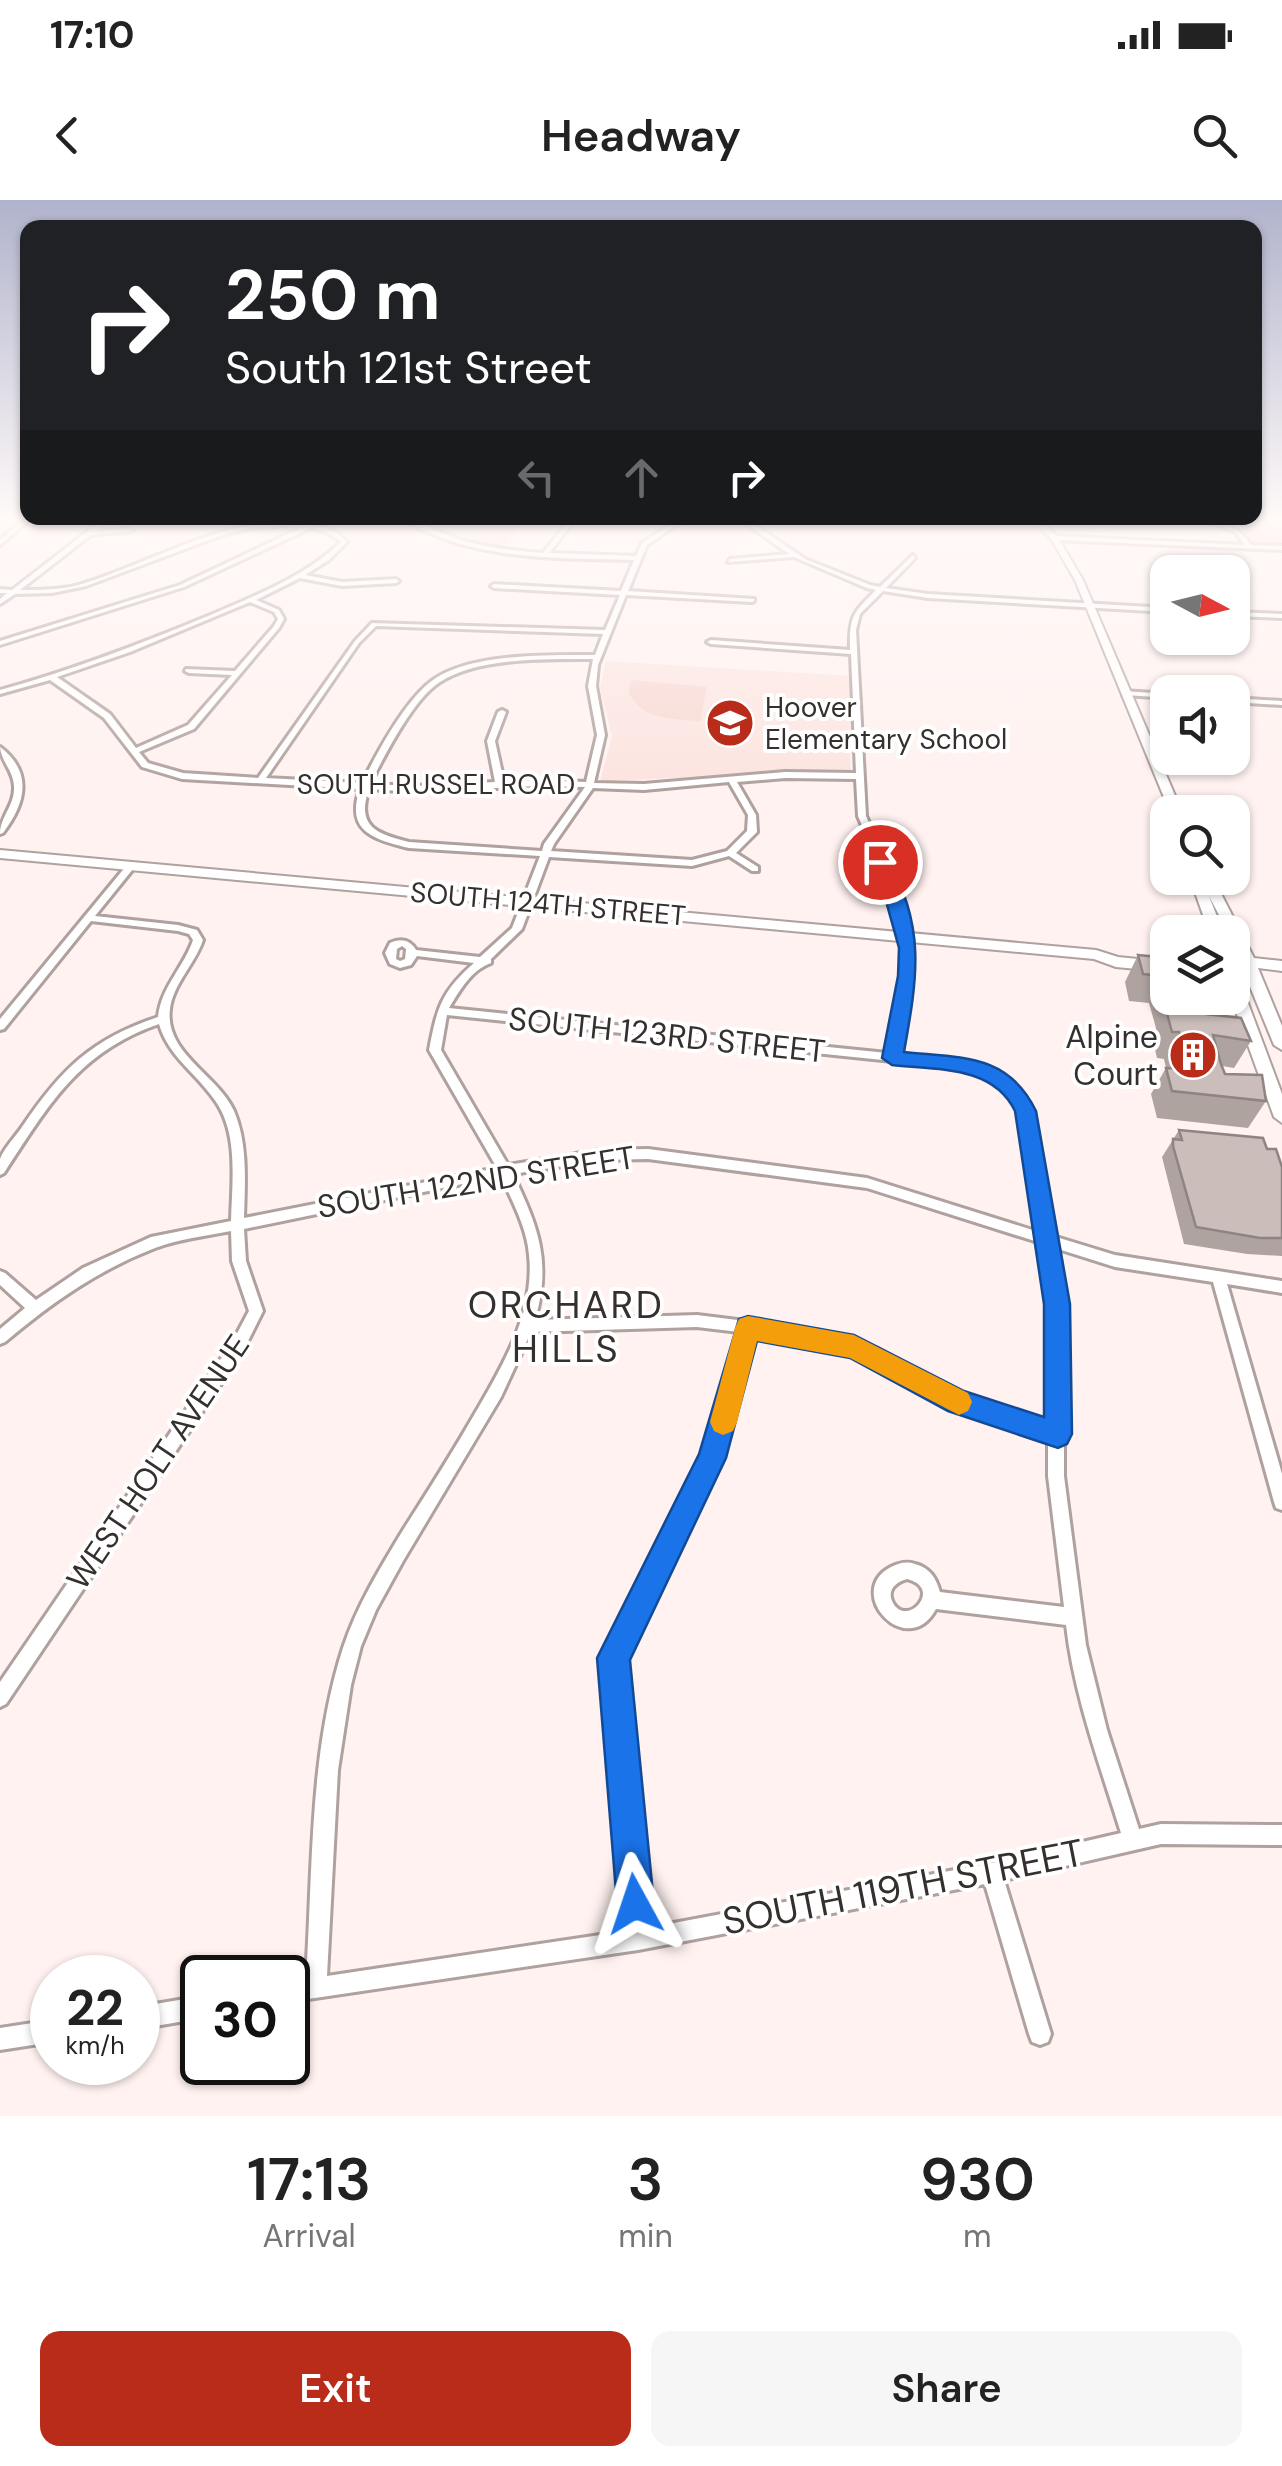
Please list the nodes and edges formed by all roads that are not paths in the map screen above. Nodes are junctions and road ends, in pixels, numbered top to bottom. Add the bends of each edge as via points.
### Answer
1 (107, 609) edge
2 (227, 609) edge
3 (273, 609) edge
4 (617, 609) edge
5 (862, 609) edge
6 (1089, 609) edge
7 (1250, 615) edge
8 (1282, 616) edge
9 (608, 632) junction
10 (710, 642) dead end
11 (0, 643) edge
12 (854, 652) junction
13 (597, 657) junction
14 (438, 670) dead end
15 (188, 671) dead end
16 (238, 673) junction
17 (450, 675) junction
18 (51, 677) junction
19 (0, 692) edge
20 (1126, 693) junction
21 (1150, 695) edge
22 (1250, 701) edge
23 (1282, 703) edge
24 (502, 712) dead end
25 (0, 750) edge
26 (133, 752) junction
27 (859, 776) junction
28 (732, 780) junction
29 (260, 781) junction
30 (500, 785) junction
31 (590, 785) junction
32 (364, 787) junction
33 (1169, 795) edge
34 (0, 831) edge
35 (546, 853) junction
36 (730, 853) junction
37 (0, 854) edge
38 (130, 867) junction
39 (755, 869) dead end
40 (528, 902) junction
41 (87, 918) junction
42 (906, 937) junction
43 (415, 953) dead end
44 (1096, 955) junction
45 (1150, 956) edge
46 (487, 960) junction
47 (1150, 965) edge
48 (1250, 966) edge
49 (1282, 966) edge
50 (1250, 968) edge
51 (1250, 977) edge
52 (1282, 978) edge
53 (442, 1011) junction
54 (1246, 1015) edge
55 (163, 1019) junction
56 (0, 1026) edge
57 (1282, 1045) edge
58 (892, 1058) junction
59 (1282, 1117) edge
60 (0, 1170) edge
61 (504, 1171) junction
62 (239, 1222) junction
63 (1048, 1242) junction
64 (0, 1277) edge
65 (1219, 1280) junction
66 (1282, 1286) edge
67 (34, 1308) junction
68 (528, 1326) junction
69 (748, 1328) junction
70 (0, 1338) edge
71 (1058, 1434) junction
72 (1282, 1502) edge
73 (932, 1600) dead end
74 (1073, 1617) junction
75 (0, 1698) edge
76 (1282, 1834) edge
77 (1133, 1840) junction
78 (992, 1873) junction
79 (638, 1940) junction
80 (316, 1986) junction
81 (310, 1987) edge
82 (30, 2034) edge
83 (1040, 2034) dead end
84 (0, 2039) edge

1 - 11 street
2 - 18 street
3 - 16 street via 280,618
4 - 9 street
5 - 12 street
6 - 20 main road
7 - 8 street
9 - 13 street
9 - 29 street via 379,622 357,642
10 - 12 street
12 - 27 street
13 - 17 street via 508,660
13 - 31 street via 592,686 602,735
14 - 17 street
15 - 16 street
16 - 26 street via 191,728
17 - 32 street via 416,697
18 - 19 street
18 - 26 street, SOUTH RUSSEL ROAD via 108,716
20 - 21 street
20 - 33 main road
22 - 23 street
24 - 30 street via 491,741
25 - 34 street via 17,772 20,792
26 - 29 street, SOUTH RUSSEL ROAD via 165,773
27 - 28 street, SOUTH RUSSEL ROAD
27 - 42 street via 863,824 893,886
28 - 31 street, SOUTH RUSSEL ROAD
28 - 36 street via 753,825 745,843
29 - 32 street, SOUTH RUSSEL ROAD
30 - 31 street, SOUTH RUSSEL ROAD
30 - 32 street, SOUTH RUSSEL ROAD
31 - 35 street
32 - 35 street via 360,817 390,840
35 - 36 street via 668,864
35 - 40 street
36 - 39 street
37 - 38 main road, SOUTH 124TH STREET
38 - 40 main road, SOUTH 124TH STREET
38 - 41 street
40 - 42 main road, SOUTH 124TH STREET
40 - 46 street via 518,929
41 - 55 street via 193,932 194,956
41 - 56 street
42 - 44 main road, SOUTH 124TH STREET
42 - 58 street via 908,976
43 - 46 street
44 - 45 main road, SOUTH 124TH STREET
44 - 47 main road, SOUTH 124TH STREET
46 - 53 street via 460,982
48 - 49 main road
50 - 52 main road
51 - 57 main road
53 - 58 street, SOUTH 123RD STREET
53 - 61 street via 435,1050
54 - 59 main road
55 - 60 street via 119,1032 86,1053
55 - 62 street, WEST HOLT AVENUE via 169,1038 226,1108 239,1153
58 - 63 street, SOUTH 123RD STREET via 980,1067 1016,1090 1026,1111
61 - 62 street, SOUTH 122ND STREET
61 - 63 street, SOUTH 122ND STREET via 648,1154 788,1169 867,1182
61 - 68 street via 541,1279
62 - 67 street, SOUTH 122ND STREET via 156,1241 88,1272
62 - 75 street, WEST HOLT AVENUE via 241,1272 256,1312
63 - 65 street, SOUTH 122ND STREET
63 - 71 street, SOUTH 123RD STREET via 1059,1340
64 - 67 street
65 - 66 street, SOUTH 122ND STREET
65 - 72 street
67 - 70 street, SOUTH 122ND STREET
68 - 69 street via 696,1321
68 - 80 street via 372,1596 352,1646 333,1750
69 - 71 street via 854,1347 958,1402
69 - 79 street via 712,1458 613,1658
71 - 74 street, SOUTH 123RD STREET via 1056,1476
73 - 74 street
74 - 77 street, SOUTH 123RD STREET via 1098,1730
76 - 77 street, SOUTH 119TH STREET via 1212,1831
77 - 78 street, SOUTH 119TH STREET
78 - 79 street, SOUTH 119TH STREET
78 - 83 street
79 - 80 street, SOUTH 119TH STREET
80 - 81 street, SOUTH 119TH STREET
82 - 84 street

